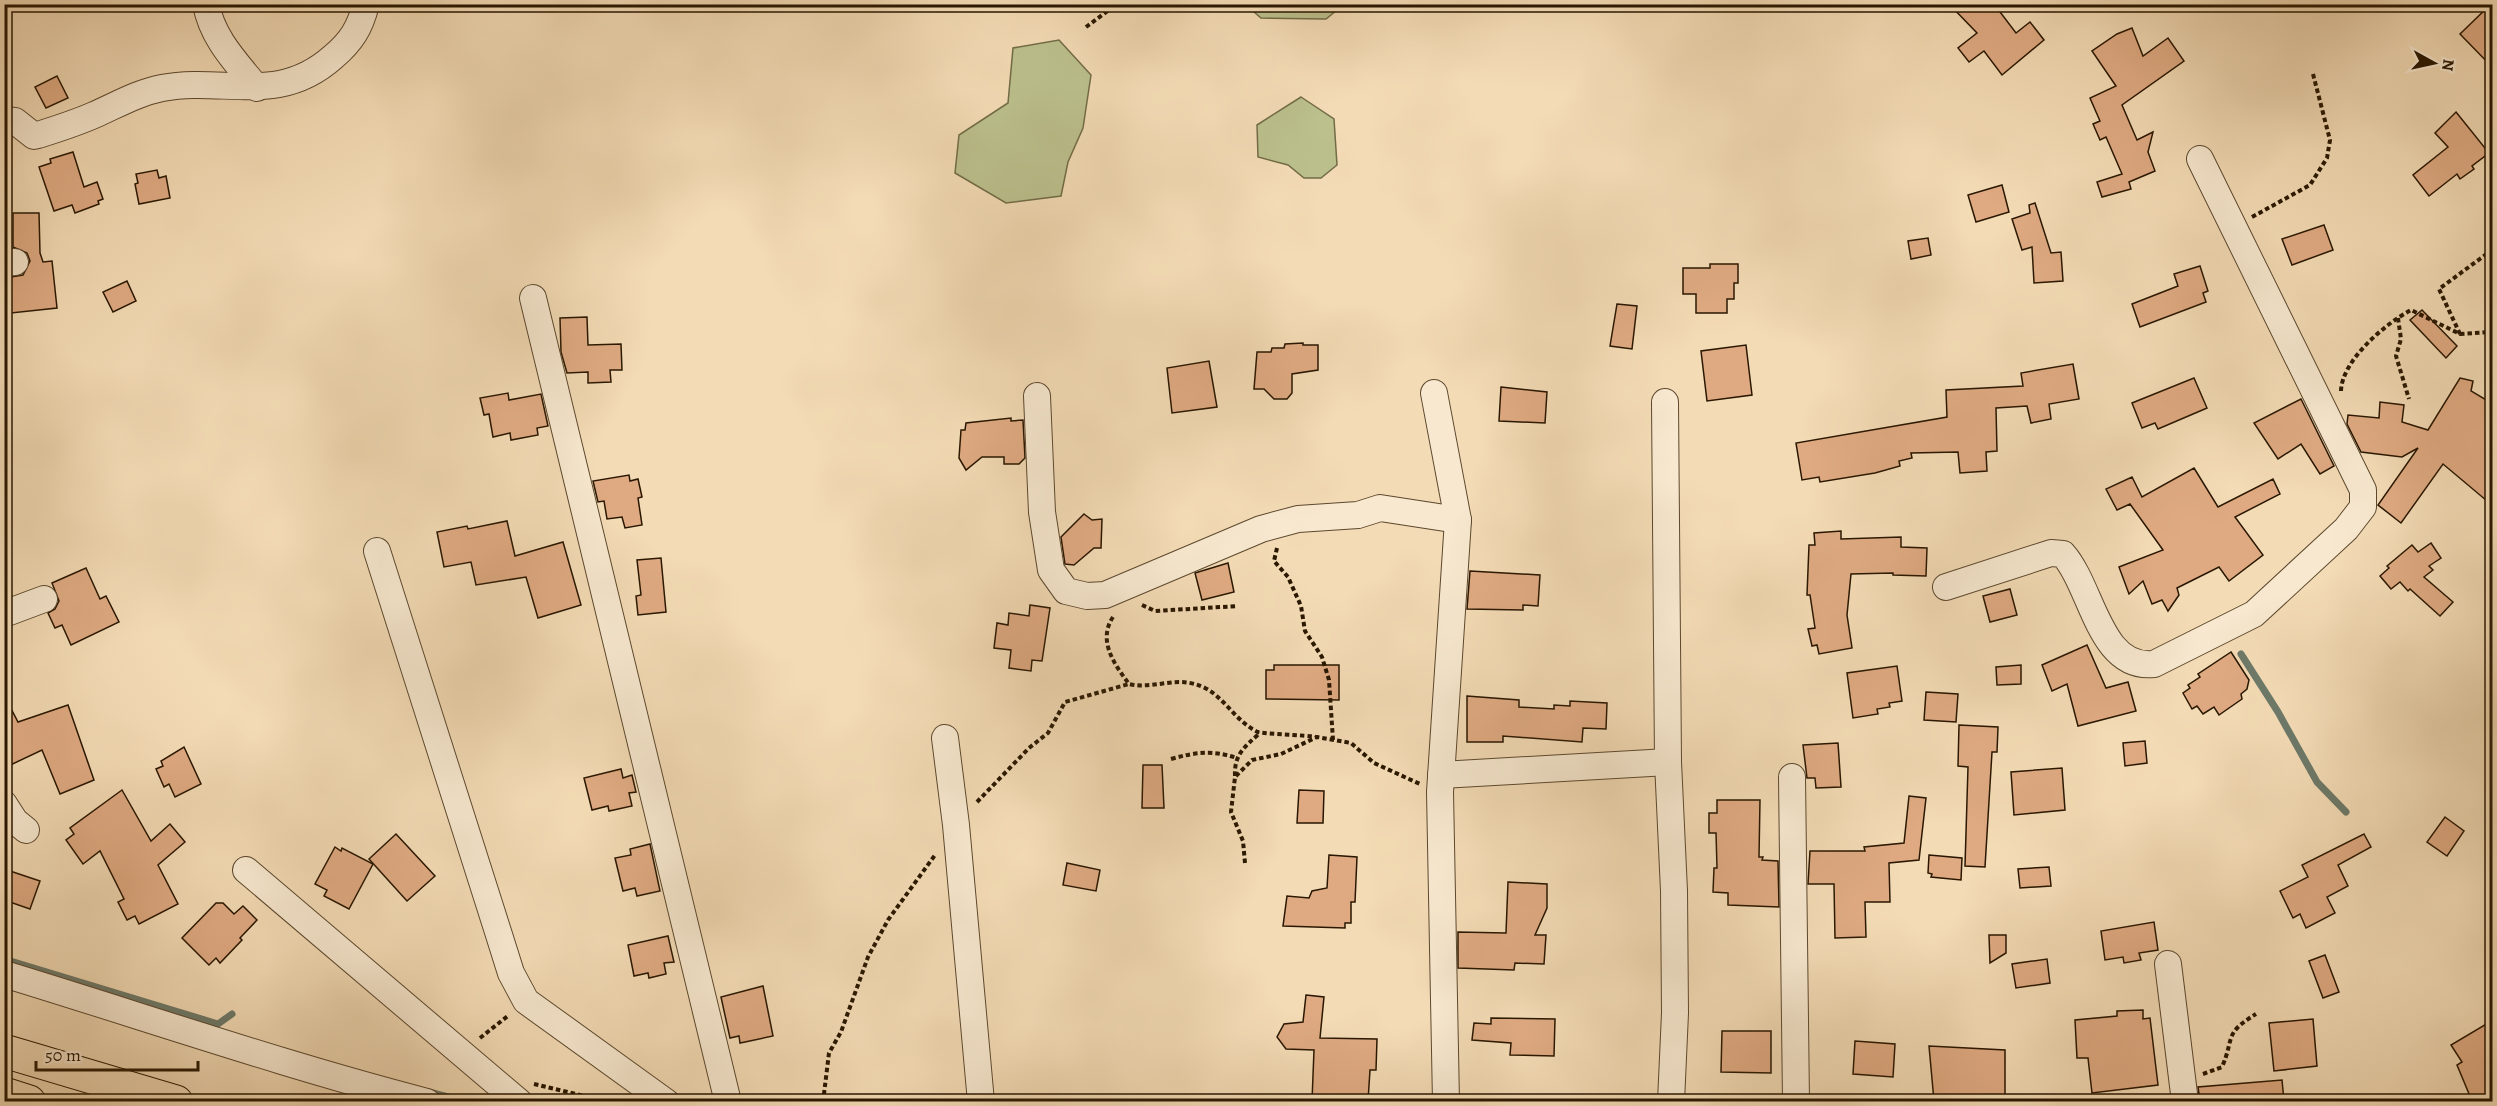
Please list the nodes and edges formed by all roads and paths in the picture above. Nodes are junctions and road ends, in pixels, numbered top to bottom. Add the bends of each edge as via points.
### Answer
1 (206, 4) edge
2 (366, 4) edge
3 (1117, 4) edge
4 (1086, 27) dead end
5 (2313, 74) dead end
6 (257, 88) junction
7 (4, 120) edge
8 (2199, 159) dead end
9 (2242, 245) junction
10 (2493, 250) edge
11 (533, 298) dead end
12 (2398, 317) junction
13 (2493, 332) edge
14 (2460, 334) junction
15 (1434, 393) dead end
16 (1037, 396) dead end
17 (2341, 396) dead end
18 (2409, 399) dead end
19 (1665, 402) dead end
20 (1458, 520) junction
21 (1282, 525) junction
22 (377, 551) dead end
23 (1141, 580) junction
24 (1946, 587) dead end
25 (44, 599) dead end
26 (1238, 606) dead end
27 (4, 614) edge
28 (1260, 733) junction
29 (1317, 737) junction
30 (945, 738) dead end
31 (1333, 740) junction
32 (1237, 758) junction
33 (1171, 759) dead end
34 (1668, 762) junction
35 (1235, 777) junction
36 (1792, 777) dead end
37 (1441, 783) junction
38 (4, 804) edge
39 (26, 830) dead end
40 (1245, 863) dead end
41 (246, 870) dead end
42 (2168, 964) dead end
43 (4, 974) edge
44 (526, 1001) junction
45 (2256, 1014) dead end
46 (4, 1051) edge
47 (461, 1054) junction
48 (2181, 1075) junction
49 (523, 1092) edge
50 (4, 1094) edge
51 (29, 1101) edge
52 (176, 1101) edge
53 (427, 1101) edge
54 (609, 1101) edge
55 (666, 1101) edge
56 (728, 1101) edge
57 (981, 1101) edge
58 (1446, 1101) edge
59 (1671, 1101) edge
60 (1796, 1101) edge
61 (2185, 1101) edge

1 - 6 street via 217,36
2 - 6 street via 357,32 324,65 302,78
3 - 4 path
5 - 9 path via 2330,140 2327,158 2310,185 2244,223 2236,237
6 - 7 street via 165,88 126,99 95,115 34,136 15,121
8 - 9 street
9 - 24 street via 2363,490 2362,507 2346,529 2254,614 2154,664 2128,662 2110,646 2082,581 2063,554 2051,553
10 - 14 path via 2439,289
11 - 56 street
12 - 14 path via 2411,310
12 - 17 path via 2351,361 2341,385
12 - 18 path via 2401,339 2396,356
13 - 14 path
15 - 20 street
16 - 23 street via 1042,512 1051,570 1066,591 1087,596 1106,595
19 - 34 street
20 - 21 street via 1380,508 1358,515 1298,519
20 - 37 street
21 - 23 street via 1261,529
21 - 31 path via 1274,561 1288,577 1301,606 1305,632 1322,657 1329,680
22 - 44 street via 502,946
23 - 26 path via 1136,602 1155,611
23 - 28 path via 1110,620 1106,642 1111,660 1129,684 1144,687 1176,680 1206,688
25 - 27 street
28 - 29 path
28 - 32 path
29 - 31 path
29 - 35 path via 1281,754 1252,760
30 - 57 street via 957,825
31 - 37 path via 1350,743 1374,763
32 - 33 path via 1208,751
32 - 35 path
34 - 37 street
34 - 59 street via 1674,891
35 - 40 path via 1231,812 1243,841
36 - 60 street
37 - 58 street
38 - 39 street
41 - 47 street
42 - 48 street
43 - 53 street via 328,1076
44 - 47 path
44 - 55 street
45 - 48 path via 2236,1026 2222,1067 2208,1074
46 - 52 highway
47 - 49 street
48 - 61 street
49 - 54 path
50 - 51 highway

